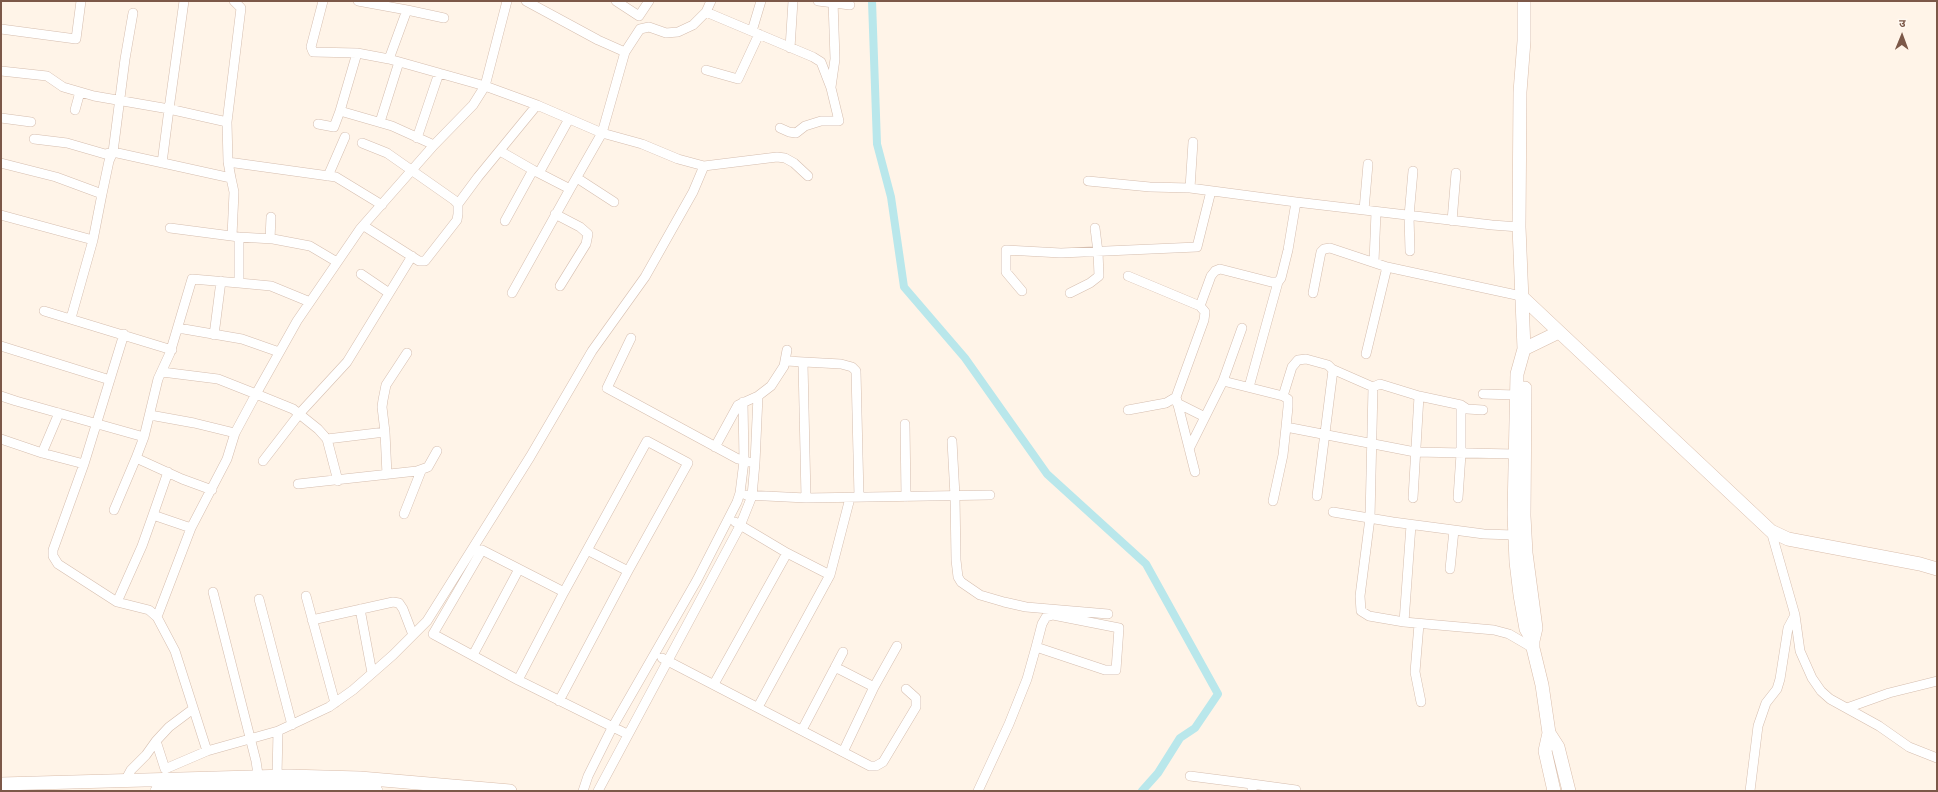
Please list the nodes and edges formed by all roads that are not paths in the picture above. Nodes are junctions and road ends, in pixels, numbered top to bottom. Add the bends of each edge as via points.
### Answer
1 (81, 1) edge
2 (184, 1) edge
3 (234, 1) edge
4 (323, 1) edge
5 (358, 1) edge
6 (507, 1) edge
7 (526, 1) edge
8 (616, 1) edge
9 (649, 1) edge
10 (711, 1) edge
11 (761, 1) edge
12 (793, 1) edge
13 (818, 1) edge
14 (1524, 1) edge
15 (833, 2) edge
16 (850, 5) dead end
17 (407, 10) junction
18 (706, 12) junction
19 (133, 13) dead end
20 (444, 18) dead end
21 (1, 29) edge
22 (756, 32) junction
23 (790, 48) junction
24 (625, 52) junction
25 (357, 53) junction
26 (389, 59) junction
27 (399, 62) junction
28 (706, 70) dead end
29 (1, 71) edge
30 (439, 73) junction
31 (485, 86) junction
32 (830, 88) junction
33 (80, 92) junction
34 (120, 101) junction
35 (538, 105) junction
36 (169, 109) junction
37 (75, 110) dead end
38 (340, 111) junction
39 (1, 118) edge
40 (569, 119) junction
41 (31, 122) dead end
42 (227, 122) junction
43 (380, 122) junction
44 (318, 124) dead end
45 (780, 128) dead end
46 (602, 133) junction
47 (345, 137) dead end
48 (417, 138) junction
49 (34, 139) dead end
50 (1193, 142) dead end
51 (362, 143) dead end
52 (434, 145) junction
53 (500, 151) junction
54 (113, 152) junction
55 (228, 162) junction
56 (1, 163) edge
57 (162, 163) junction
58 (1368, 164) dead end
59 (704, 166) junction
60 (412, 170) junction
61 (536, 171) junction
62 (1413, 171) dead end
63 (1456, 173) dead end
64 (328, 176) junction
65 (808, 176) dead end
66 (231, 178) junction
67 (577, 178) junction
68 (1088, 181) dead end
69 (1190, 188) junction
70 (570, 189) junction
71 (1211, 191) junction
72 (102, 194) junction
73 (614, 202) dead end
74 (1296, 202) junction
75 (458, 204) junction
76 (382, 205) junction
77 (1364, 210) junction
78 (1376, 212) junction
79 (555, 214) junction
80 (1, 215) edge
81 (1409, 216) junction
82 (271, 218) dead end
83 (505, 221) dead end
84 (1452, 221) junction
85 (364, 226) junction
86 (1519, 227) junction
87 (170, 228) dead end
88 (1095, 228) dead end
89 (236, 237) junction
90 (270, 239) junction
91 (93, 240) junction
92 (1410, 251) dead end
93 (1098, 252) junction
94 (412, 256) junction
95 (337, 262) junction
96 (1374, 262) junction
97 (1387, 267) junction
98 (361, 274) dead end
99 (1128, 276) dead end
100 (221, 282) junction
101 (1278, 282) junction
102 (239, 283) junction
103 (560, 286) dead end
104 (1022, 291) dead end
105 (389, 292) junction
106 (512, 293) dead end
107 (1070, 293) dead end
108 (1313, 293) dead end
109 (1521, 296) junction
110 (310, 302) junction
111 (1200, 306) junction
112 (44, 311) dead end
113 (71, 318) junction
114 (178, 328) junction
115 (1242, 328) dead end
116 (1559, 332) junction
117 (124, 334) junction
118 (214, 335) junction
119 (631, 338) dead end
120 (1, 346) edge
121 (172, 350) junction
122 (787, 350) dead end
123 (279, 352) junction
124 (407, 353) dead end
125 (1523, 353) junction
126 (1366, 354) dead end
127 (786, 361) junction
128 (803, 363) junction
129 (1332, 369) junction
130 (162, 372) junction
131 (110, 380) junction
132 (1223, 381) junction
133 (1249, 387) junction
134 (1373, 387) junction
135 (256, 394) junction
136 (1483, 394) dead end
137 (1516, 395) junction
138 (1, 396) edge
139 (758, 396) junction
140 (1283, 396) junction
141 (1420, 396) junction
142 (1176, 400) junction
143 (743, 402) junction
144 (1461, 405) junction
145 (1128, 410) dead end
146 (1483, 410) dead end
147 (59, 413) junction
148 (300, 413) junction
149 (150, 415) junction
150 (1205, 417) junction
151 (97, 423) junction
152 (905, 424) dead end
153 (1286, 427) junction
154 (385, 432) junction
155 (235, 433) junction
156 (1324, 434) junction
157 (144, 438) junction
158 (1, 439) edge
159 (327, 439) junction
160 (952, 441) dead end
161 (1371, 443) junction
162 (715, 447) junction
163 (1189, 449) junction
164 (437, 451) dead end
165 (1415, 452) junction
166 (42, 453) junction
167 (1461, 454) junction
168 (1515, 454) junction
169 (136, 458) junction
170 (263, 461) dead end
171 (744, 461) junction
172 (756, 463) junction
173 (84, 464) junction
174 (421, 470) junction
175 (168, 472) junction
176 (1195, 472) dead end
177 (387, 475) junction
178 (338, 481) junction
179 (298, 484) dead end
180 (212, 490) junction
181 (740, 494) junction
182 (990, 495) dead end
183 (752, 496) junction
184 (955, 496) junction
185 (1317, 496) dead end
186 (854, 497) junction
187 (906, 497) junction
188 (806, 498) junction
189 (1413, 498) dead end
190 (1458, 498) dead end
191 (1273, 501) dead end
192 (114, 510) dead end
193 (1333, 512) dead end
194 (404, 514) dead end
195 (153, 515) junction
196 (1370, 518) junction
197 (729, 519) junction
198 (1412, 525) junction
199 (740, 526) junction
200 (191, 528) junction
201 (1454, 530) junction
202 (1770, 531) junction
203 (1514, 535) junction
204 (587, 550) junction
205 (787, 553) junction
206 (519, 569) junction
207 (1450, 569) dead end
208 (1937, 569) edge
209 (628, 571) junction
210 (830, 575) junction
211 (212, 592) dead end
212 (564, 592) junction
213 (306, 596) dead end
214 (259, 599) dead end
215 (117, 602) junction
216 (360, 609) junction
217 (1108, 614) dead end
218 (1795, 615) junction
219 (157, 618) junction
220 (312, 620) junction
221 (1404, 622) junction
222 (1420, 624) junction
223 (413, 635) junction
224 (1533, 644) junction
225 (897, 646) dead end
226 (1036, 647) junction
227 (843, 652) dead end
228 (655, 654) junction
229 (473, 656) junction
230 (667, 661) junction
231 (835, 667) junction
232 (372, 673) junction
233 (518, 680) junction
234 (1937, 682) edge
235 (714, 684) junction
236 (874, 687) junction
237 (906, 689) dead end
238 (560, 701) junction
239 (1421, 702) dead end
240 (334, 703) junction
241 (758, 707) junction
242 (1847, 708) junction
243 (193, 709) junction
244 (292, 725) junction
245 (612, 728) junction
246 (802, 730) junction
247 (278, 731) junction
248 (1549, 733) junction
249 (627, 734) junction
250 (250, 740) junction
251 (156, 741) junction
252 (207, 752) junction
253 (843, 752) junction
254 (1937, 758) edge
255 (277, 776) junction
256 (1190, 776) dead end
257 (125, 780) junction
258 (259, 782) junction
259 (1, 784) edge
260 (69, 787) edge
261 (1252, 788) edge
262 (1296, 790) edge
263 (157, 791) edge
264 (376, 791) edge
265 (510, 791) edge
266 (583, 791) edge
267 (598, 791) edge
268 (978, 791) edge
269 (1554, 791) edge
270 (1569, 791) edge
271 (1750, 791) edge

1 - 21 street via 76,39
2 - 36 street
3 - 42 street via 241,8
4 - 25 street via 311,47 312,52
5 - 17 street
6 - 31 street
7 - 24 street
8 - 9 street via 639,16
10 - 18 street
11 - 22 street
12 - 23 street
13 - 15 street
14 - 86 main road
15 - 16 street
15 - 32 street via 835,59
17 - 20 street
17 - 26 street
18 - 22 street
18 - 24 street via 693,25 678,32 666,33 640,28
19 - 34 street
22 - 23 street
22 - 28 street via 738,78
23 - 32 street via 821,62
24 - 46 street
25 - 26 street
25 - 38 street
26 - 27 street
27 - 30 street
27 - 43 street
29 - 33 street via 47,76 63,87
30 - 31 street
30 - 48 street
31 - 35 street
31 - 52 street via 473,105
32 - 45 street via 839,121 805,126 796,133
33 - 34 street
33 - 37 street
34 - 36 street
34 - 54 street
35 - 40 street
35 - 53 street
36 - 42 street
36 - 57 street
38 - 43 street
38 - 44 street via 334,128
39 - 41 street
40 - 46 street
40 - 61 street
42 - 55 street
43 - 48 street
46 - 59 street
46 - 67 street
47 - 64 street
48 - 52 street
49 - 54 street via 67,143 105,154
50 - 69 street
51 - 60 street via 387,153
52 - 60 street
53 - 61 street
53 - 75 street
54 - 57 street
54 - 72 street
55 - 64 street
55 - 66 street
56 - 72 street via 56,177
57 - 66 street
58 - 77 street
59 - 65 street via 778,157 794,163
59 - 223 street via 693,192 645,277 592,351 530,457 427,621
60 - 75 street
60 - 76 street
61 - 70 street
61 - 83 street
62 - 81 street
63 - 84 street
64 - 76 street via 336,177
66 - 89 street
67 - 70 street
67 - 73 street
68 - 69 street
69 - 71 street
70 - 79 street
71 - 74 street
71 - 93 street via 1197,247
72 - 91 street
74 - 77 street
74 - 101 street via 1288,250
75 - 94 street via 457,220 425,261 419,261
76 - 85 street
77 - 78 street
78 - 81 street
78 - 96 street
79 - 103 street via 588,234 586,244
79 - 106 street
80 - 91 street
81 - 84 street
81 - 92 street
82 - 90 street
84 - 86 street
85 - 94 street
85 - 95 street
86 - 109 main road
87 - 89 street
88 - 93 street
89 - 90 street
89 - 102 street
90 - 95 street via 310,246
91 - 113 street
93 - 104 street via 1006,250 1006,272
93 - 107 street via 1099,276
94 - 105 street
95 - 110 street
96 - 97 street
96 - 108 street via 1330,248 1324,249 1321,252
97 - 109 street
97 - 126 street
98 - 105 street
99 - 111 street
100 - 102 street
100 - 114 street via 192,279
100 - 118 street
101 - 111 street via 1220,269 1211,276
101 - 133 street
102 - 110 street via 271,286
105 - 148 street via 347,362
109 - 116 main road
109 - 125 main road
110 - 123 street
111 - 142 street via 1205,312 1204,320
112 - 113 street
113 - 117 street
114 - 118 street
114 - 121 street
115 - 132 street
116 - 125 main road
116 - 202 main road
117 - 121 street
117 - 131 street
118 - 123 street via 242,339
119 - 162 street via 607,388
120 - 131 street
121 - 130 street
122 - 127 street
123 - 135 street
124 - 154 street via 386,385 382,407
125 - 137 main road via 1517,374
125 - 224 main road via 1524,516 1526,554 1536,628
127 - 128 street
127 - 139 street via 771,386
128 - 186 street via 841,364 856,371
128 - 188 street
129 - 134 street
129 - 140 street via 1328,365 1306,359 1298,360 1292,367
129 - 156 street via 1334,374
130 - 135 street via 218,379
130 - 149 street
131 - 151 street
132 - 133 street
132 - 150 street
133 - 140 street
134 - 141 street via 1380,384
134 - 161 street
135 - 148 street
135 - 155 street
136 - 137 street
137 - 168 main road
138 - 147 street
139 - 143 street
139 - 172 street
140 - 153 street via 1288,399
141 - 144 street
141 - 165 street
142 - 145 street
142 - 150 street
142 - 163 street
143 - 162 street via 733,411
143 - 171 street
144 - 146 street via 1467,409
144 - 167 street
147 - 151 street
147 - 166 street
148 - 159 street
148 - 170 street
149 - 155 street
149 - 157 street
150 - 163 street
151 - 157 street
151 - 173 street
152 - 187 street
153 - 156 street
153 - 191 street
154 - 159 street
154 - 177 street
155 - 180 street via 227,459
156 - 161 street
156 - 185 street
157 - 169 street
158 - 166 street
159 - 178 street
160 - 184 street
161 - 165 street
161 - 196 street
162 - 171 street
163 - 176 street
164 - 174 street via 432,462
165 - 167 street
165 - 189 street
166 - 173 street
167 - 168 street
167 - 190 street
168 - 203 main road
169 - 175 street
169 - 192 street
171 - 172 street
171 - 181 street
172 - 183 street
173 - 215 street via 55,544 54,556 58,564
174 - 177 street
174 - 194 street
175 - 180 street
175 - 195 street
177 - 178 street
178 - 179 street
180 - 200 street
181 - 183 street
181 - 197 street
182 - 184 street
183 - 188 street
183 - 199 street
184 - 187 street
184 - 217 street via 958,576 970,589 986,597 1026,607
186 - 187 street
186 - 188 street
186 - 210 street
193 - 196 street
195 - 200 street
195 - 215 street
196 - 198 street
196 - 221 street via 1360,596 1361,611 1369,616
197 - 199 street
197 - 228 street
198 - 201 street
198 - 221 street
199 - 205 street
199 - 230 street
200 - 219 street
201 - 203 street
201 - 207 street
202 - 208 main road via 1788,538
202 - 218 street
203 - 224 main road via 1520,595 1526,629
204 - 209 street
204 - 209 street via 647,441 688,463
204 - 212 street
205 - 210 street
205 - 235 street
206 - 212 street
206 - 229 street
206 - 229 street via 482,550 433,634
209 - 238 street
210 - 241 street
211 - 250 street
212 - 233 street
213 - 220 street
214 - 244 street
215 - 219 street via 149,610
216 - 220 street
216 - 223 street via 384,603 399,604
216 - 232 street
218 - 242 street via 1800,652 1812,678 1830,699
218 - 271 street via 1788,628 1780,679 1766,703 1758,726
219 - 243 street via 175,651
220 - 240 street
221 - 222 street
222 - 224 street via 1494,630
222 - 239 street via 1415,672
223 - 232 street
224 - 248 main road
225 - 236 street
226 - 226 street via 1046,617 1053,616 1119,628 1116,670 1105,670
226 - 268 street via 1027,679 1009,724
227 - 231 street
228 - 230 street
228 - 245 street
229 - 233 street
230 - 235 street
230 - 249 street
231 - 236 street
231 - 246 street
232 - 240 street
233 - 238 street
234 - 242 street
235 - 241 street
236 - 253 street
237 - 253 street via 916,698 916,707 883,762 870,766
238 - 245 street
240 - 244 street
241 - 246 street
242 - 254 street via 1909,747
243 - 251 street via 168,727
243 - 252 street
244 - 247 street
245 - 249 street
245 - 266 street
246 - 253 street
247 - 250 street
247 - 255 street
248 - 269 main road via 1545,751
248 - 270 main road via 1558,747
249 - 267 street
250 - 252 street
250 - 258 street
251 - 252 street via 164,769
251 - 257 street
255 - 258 main road
255 - 265 main road via 360,778
256 - 261 street
257 - 258 main road
257 - 260 main road
258 - 263 main road
258 - 264 main road
259 - 260 main road
261 - 262 street

